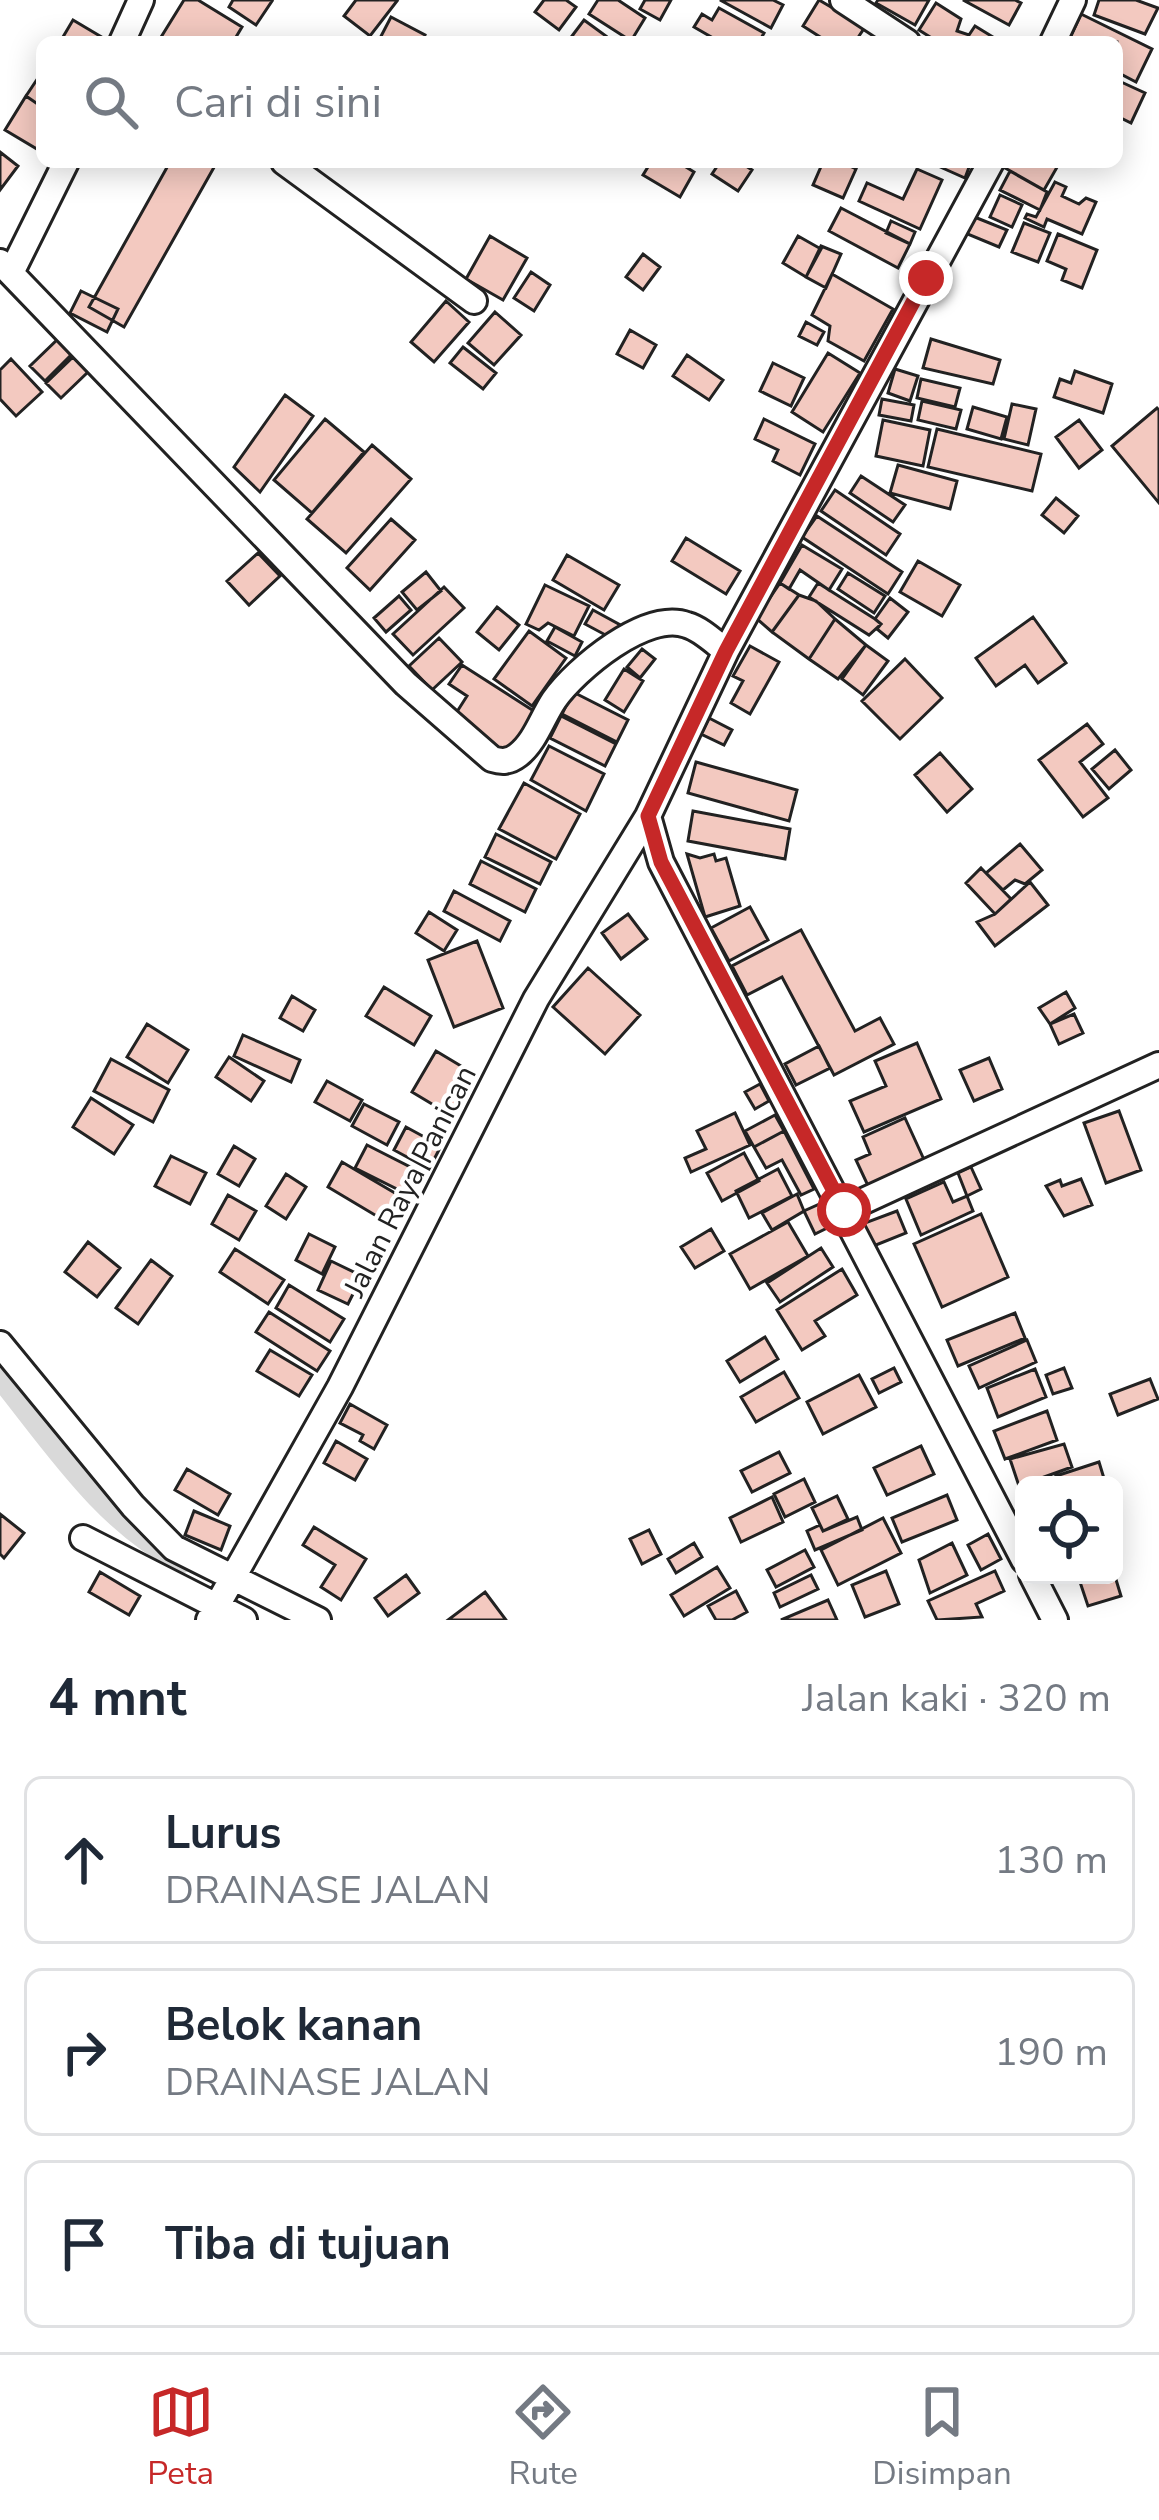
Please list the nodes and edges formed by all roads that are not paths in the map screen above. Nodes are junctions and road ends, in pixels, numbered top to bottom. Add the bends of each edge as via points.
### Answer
1 (141, 0) edge
2 (843, 0) edge
3 (1073, 0) edge
4 (125, 36) edge
5 (898, 36) edge
6 (1056, 36) edge
7 (63, 168) edge
8 (292, 168) edge
9 (988, 168) edge
10 (5, 268) edge
11 (474, 301) dead end
12 (726, 651) junction
13 (648, 816) junction
14 (1159, 1065) edge
15 (844, 1210) junction
16 (0, 1344) edge
17 (82, 1538) dead end
18 (1015, 1542) edge
19 (234, 1577) junction
20 (1037, 1584) edge
21 (213, 1613) edge
22 (244, 1620) edge
23 (318, 1620) edge
24 (1055, 1620) edge

1 - 4 street
2 - 5 street
3 - 6 street
7 - 10 street
8 - 11 street
9 - 12 street, Jalan Raya Panican
10 - 12 street via 406,684 492,759 516,757 573,678 620,640 682,623
12 - 13 street, Jalan Raya Panican
13 - 15 street via 661,862
13 - 19 street, Jalan Raya Panican via 536,999
14 - 15 street
15 - 18 street
16 - 19 street via 174,1548
17 - 21 street
19 - 21 street, Jalan Raya Panican
19 - 23 street
20 - 24 street
21 - 22 street

